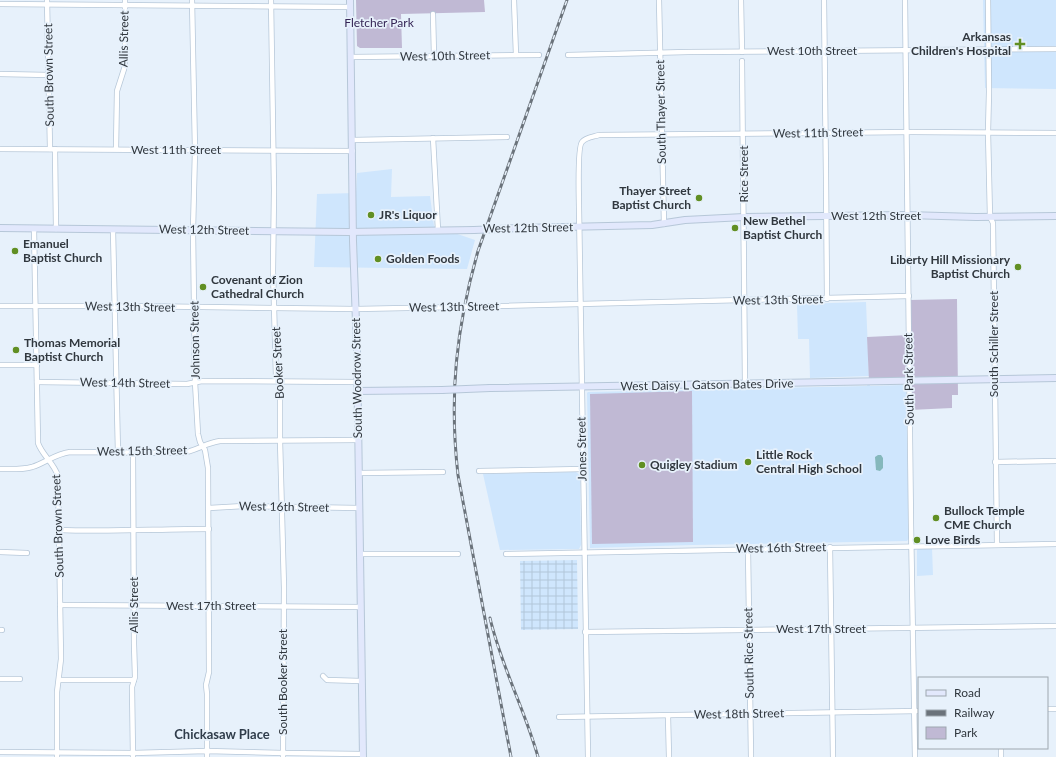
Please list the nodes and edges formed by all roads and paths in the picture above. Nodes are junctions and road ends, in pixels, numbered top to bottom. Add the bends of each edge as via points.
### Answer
1 (271, 0) edge
2 (350, 0) edge
3 (514, 0) edge
4 (659, 0) edge
5 (741, 0) edge
6 (824, 0) edge
7 (905, 0) edge
8 (988, 0) edge
9 (47, 2) edge
10 (125, 2) edge
11 (192, 3) edge
12 (0, 4) edge
13 (271, 6) junction
14 (350, 7) junction
15 (433, 14) dead end
16 (906, 50) junction
17 (989, 50) junction
18 (1056, 50) edge
19 (824, 51) junction
20 (742, 52) junction
21 (660, 53) junction
22 (516, 55) junction
23 (539, 55) dead end
24 (568, 55) dead end
25 (434, 56) junction
26 (351, 57) junction
27 (742, 61) dead end
28 (0, 74) edge
29 (48, 75) junction
30 (907, 132) junction
31 (988, 132) junction
32 (1056, 133) edge
33 (744, 134) junction
34 (825, 134) junction
35 (662, 135) junction
36 (507, 137) dead end
37 (433, 138) junction
38 (352, 140) junction
39 (582, 141) joint
40 (0, 149) edge
41 (53, 149) junction
42 (116, 150) junction
43 (195, 150) junction
44 (273, 150) junction
45 (353, 150) junction
46 (907, 215) junction
47 (826, 216) junction
48 (1056, 216) edge
49 (744, 217) junction
50 (990, 217) junction
51 (664, 224) junction
52 (579, 227) junction
53 (0, 228) edge
54 (34, 229) junction
55 (56, 229) junction
56 (113, 230) junction
57 (193, 230) junction
58 (438, 230) junction
59 (273, 231) junction
60 (353, 232) junction
61 (909, 296) junction
62 (827, 299) junction
63 (744, 301) junction
64 (581, 304) junction
65 (0, 306) edge
66 (35, 306) junction
67 (115, 306) junction
68 (194, 308) junction
69 (275, 308) junction
70 (356, 309) junction
71 (0, 365) edge
72 (37, 365) junction
73 (1056, 378) edge
74 (994, 379) junction
75 (909, 380) junction
76 (278, 381) junction
77 (37, 382) junction
78 (195, 382) junction
79 (357, 382) junction
80 (117, 383) junction
81 (745, 384) junction
82 (581, 387) junction
83 (357, 391) junction
84 (280, 440) junction
85 (358, 440) junction
86 (203, 446) junction
87 (118, 453) junction
88 (133, 453) junction
89 (48, 459) junction
90 (1056, 461) edge
91 (995, 462) junction
92 (583, 468) junction
93 (0, 469) edge
94 (479, 471) dead end
95 (443, 472) dead end
96 (359, 473) junction
97 (282, 507) junction
98 (209, 508) junction
99 (359, 508) junction
100 (208, 529) junction
101 (59, 530) junction
102 (134, 530) junction
103 (997, 544) junction
104 (1056, 544) edge
105 (911, 545) junction
106 (830, 547) junction
107 (748, 548) junction
108 (0, 552) edge
109 (584, 552) junction
110 (27, 553) dead end
111 (360, 554) junction
112 (458, 554) dead end
113 (506, 554) dead end
114 (60, 605) junction
115 (134, 605) junction
116 (208, 606) junction
117 (283, 606) junction
118 (361, 606) junction
119 (1056, 626) edge
120 (913, 628) junction
121 (831, 629) junction
122 (749, 630) junction
123 (585, 632) junction
124 (323, 676) dead end
125 (0, 678) edge
126 (20, 679) dead end
127 (59, 680) junction
128 (134, 680) junction
129 (361, 681) junction
130 (916, 711) edge
131 (832, 712) junction
132 (750, 714) junction
133 (668, 716) junction
134 (559, 717) dead end
135 (588, 717) junction
136 (207, 751) junction
137 (0, 752) edge
138 (57, 755) edge
139 (133, 755) edge
140 (283, 755) edge
141 (362, 755) edge
142 (207, 757) edge
143 (588, 757) edge
144 (669, 757) edge
145 (751, 757) edge
146 (833, 757) edge
147 (915, 757) edge

1 - 13 street, Booker Street
2 - 14 street, South Woodrow Street
3 - 22 street
4 - 21 street, South Thayer Street
5 - 20 street
6 - 19 street
7 - 16 street, South Park Street
8 - 17 street, South Schiller Street
9 - 10 street
9 - 12 street
9 - 29 street, South Brown Street
10 - 11 street
10 - 42 street, Allis Street via 125,66 117,91
11 - 13 street
11 - 43 street, Johnson Street
13 - 14 street
13 - 44 street, Booker Street
14 - 26 street, South Woodrow Street
15 - 25 street
16 - 17 street, West 10th Street
16 - 19 street, West 10th Street
16 - 30 street, South Park Street
17 - 18 street, West 10th Street
17 - 31 street, South Schiller Street
19 - 20 street, West 10th Street
19 - 34 street
20 - 21 street, West 10th Street
21 - 24 street, West 10th Street
21 - 35 street, South Thayer Street
22 - 23 street, West 10th Street
22 - 25 street, West 10th Street
25 - 26 street, West 10th Street
26 - 38 street, South Woodrow Street
27 - 33 street, Rice Street
28 - 29 street
29 - 41 street, South Brown Street
30 - 31 street, West 11th Street
30 - 34 street, West 11th Street
30 - 46 street, South Park Street
31 - 32 street, West 11th Street
31 - 50 street, South Schiller Street
33 - 34 street, West 11th Street
33 - 35 street, West 11th Street
33 - 49 street, Rice Street
34 - 47 street
35 - 39 street, West 11th Street via 599,135
35 - 51 street, South Thayer Street
36 - 37 street
37 - 38 street
37 - 58 street
38 - 45 street, South Woodrow Street
39 - 52 street, Jones Street via 579,155
40 - 41 street, West 11th Street
41 - 42 street, West 11th Street
41 - 55 street, South Brown Street
42 - 43 street, West 11th Street
43 - 44 street, West 11th Street
43 - 57 street, Johnson Street
44 - 45 street, West 11th Street
44 - 59 street, Booker Street
45 - 60 street, South Woodrow Street
46 - 47 street, West 12th Street
46 - 50 street, West 12th Street
46 - 61 street, South Park Street
47 - 49 street, West 12th Street
47 - 62 street
48 - 50 street, West 12th Street
49 - 51 street, West 12th Street
49 - 63 street, Rice Street
50 - 74 street, South Schiller Street via 993,223
51 - 52 street, West 12th Street
52 - 58 street, West 12th Street, bridge
52 - 64 street, Jones Street
53 - 54 street, West 12th Street
54 - 55 street, West 12th Street
54 - 66 street, South Brown Street
55 - 56 street, West 12th Street
56 - 57 street, West 12th Street
56 - 67 street
57 - 59 street, West 12th Street
57 - 68 street, Johnson Street
58 - 60 street, West 12th Street
59 - 60 street, West 12th Street
59 - 69 street, Booker Street
60 - 70 street, South Woodrow Street
61 - 62 street, West 13th Street
61 - 75 street, South Park Street
62 - 63 street, West 13th Street
63 - 64 street, West 13th Street
63 - 81 street, Rice Street
64 - 70 street, West 13th Street, bridge
64 - 82 street, Jones Street
65 - 66 street, West 13th Street
66 - 67 street, West 13th Street
66 - 72 street, South Brown Street
67 - 68 street, West 13th Street
67 - 80 street
68 - 69 street, West 13th Street
68 - 78 street, Johnson Street
69 - 70 street, West 13th Street
69 - 76 street, Booker Street
70 - 79 street, South Woodrow Street
71 - 72 street
72 - 77 street, South Brown Street
73 - 74 street, West Daisy L Gatson Bates Drive
74 - 75 street, West Daisy L Gatson Bates Drive
74 - 91 street, South Schiller Street
75 - 81 street, West Daisy L Gatson Bates Drive
75 - 105 street, South Park Street
76 - 78 street, West 14th Street
76 - 79 street, West 14th Street
76 - 84 street, Booker Street
77 - 80 street, West 14th Street
77 - 89 street, South Brown Street via 38,443
78 - 80 street, West 14th Street
78 - 86 street, Johnson Street via 198,434
79 - 83 street, South Woodrow Street
80 - 87 street
81 - 82 street, West Daisy L Gatson Bates Drive
82 - 83 street, West Daisy L Gatson Bates Drive, bridge
82 - 92 street, Jones Street
83 - 85 street, South Woodrow Street
84 - 85 street, West 15th Street
84 - 86 street, West 15th Street via 220,441
84 - 97 street, Booker Street
85 - 96 street, South Woodrow Street
86 - 88 street, West 15th Street via 185,453
86 - 98 street, Johnson Street via 207,456
87 - 88 street, West 15th Street
87 - 89 street, West 15th Street via 70,452
88 - 102 street, Allis Street
89 - 93 street, West 15th Street via 25,469
89 - 101 street, South Brown Street via 58,476
90 - 91 street
91 - 103 street, South Schiller Street
92 - 94 street
92 - 109 street, Jones Street
95 - 96 street
96 - 99 street, South Woodrow Street
97 - 98 street, West 16th Street
97 - 99 street, West 16th Street
97 - 117 street, Booker Street
98 - 100 street, Johnson Street
99 - 111 street, South Woodrow Street
100 - 102 street
100 - 116 street, Johnson Street
101 - 102 street
101 - 114 street, South Brown Street
102 - 115 street, Allis Street
103 - 104 street, West 16th Street
103 - 105 street, West 16th Street
105 - 106 street, West 16th Street
105 - 120 street, South Park Street
106 - 107 street, West 16th Street
106 - 121 street
107 - 109 street, West 16th Street
107 - 122 street, South Rice Street
108 - 110 street
109 - 113 street, West 16th Street
109 - 123 street, Jones Street
111 - 112 street
111 - 118 street, South Woodrow Street
114 - 115 street, West 17th Street
114 - 127 street, South Brown Street
115 - 116 street, West 17th Street
115 - 128 street, Allis Street
116 - 117 street, West 17th Street
116 - 136 street, Johnson Street via 210,672 206,685
117 - 118 street, West 17th Street
117 - 140 street, South Booker Street
118 - 129 street, South Woodrow Street
119 - 120 street, West 17th Street
120 - 121 street, West 17th Street
120 - 130 street, South Park Street
121 - 122 street, West 17th Street
121 - 131 street
122 - 123 street, West 17th Street
122 - 132 street, South Rice Street
123 - 135 street, Jones Street
124 - 129 street via 327,680
125 - 126 street
127 - 128 street
127 - 138 street, South Brown Street
128 - 139 street, Allis Street
129 - 141 street, South Woodrow Street
130 - 131 street, West 18th Street
130 - 147 street, South Park Street
131 - 132 street, West 18th Street
131 - 146 street
132 - 133 street, West 18th Street
132 - 145 street, South Rice Street
133 - 135 street, West 18th Street
133 - 144 street
134 - 135 street, West 18th Street
135 - 143 street, Jones Street
136 - 139 street
136 - 140 street
136 - 142 street, Johnson Street
137 - 138 street
138 - 139 street
140 - 141 street

